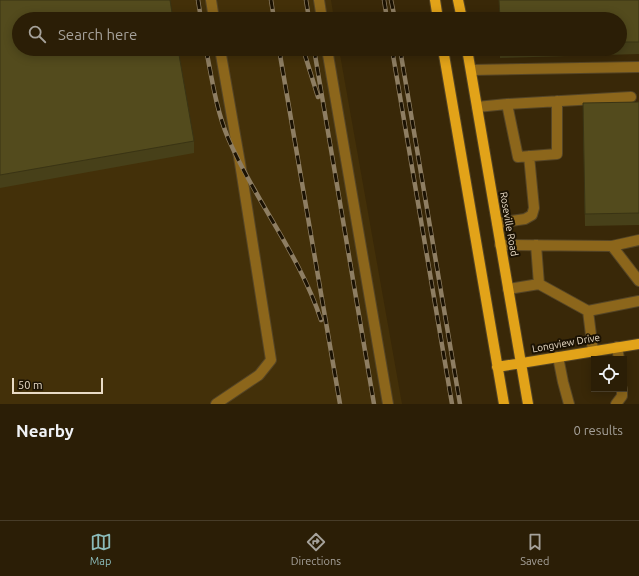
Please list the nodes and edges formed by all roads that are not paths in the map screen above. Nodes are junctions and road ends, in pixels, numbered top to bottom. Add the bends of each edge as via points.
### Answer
1 (211, 0) edge
2 (319, 0) edge
3 (435, 0) edge
4 (458, 0) edge
5 (213, 12) edge
6 (321, 12) edge
7 (437, 12) edge
8 (461, 12) edge
9 (221, 56) edge
10 (328, 56) edge
11 (444, 56) edge
12 (468, 56) edge
13 (639, 67) edge
14 (470, 70) junction
15 (632, 97) dead end
16 (557, 101) junction
17 (507, 104) junction
18 (478, 107) junction
19 (529, 156) junction
20 (497, 223) junction
21 (639, 240) edge
22 (500, 245) junction
23 (536, 245) junction
24 (612, 246) junction
25 (639, 281) edge
26 (539, 284) junction
27 (508, 289) junction
28 (639, 301) edge
29 (588, 311) junction
30 (639, 344) edge
31 (617, 347) junction
32 (593, 351) junction
33 (618, 356) edge
34 (558, 357) junction
35 (521, 363) junction
36 (497, 367) junction
37 (622, 392) edge
38 (216, 404) edge
39 (388, 404) edge
40 (504, 404) edge
41 (528, 404) edge
42 (569, 404) edge
43 (616, 404) edge

1 - 5 lane
2 - 6 lane
3 - 7 main road
4 - 8 main road
9 - 38 lane via 271,360 260,374
10 - 39 lane
11 - 36 main road
12 - 14 main road, Roseville Road
13 - 14 lane
14 - 18 main road, Roseville Road
15 - 16 lane
16 - 17 lane
16 - 19 lane via 557,154
17 - 18 lane
17 - 19 lane via 518,157
18 - 20 main road, Roseville Road
19 - 20 lane via 534,208 532,215 525,219
20 - 22 main road, Roseville Road
21 - 24 lane
22 - 23 lane
22 - 27 main road, Roseville Road
23 - 24 lane
23 - 26 lane
24 - 25 lane
26 - 27 lane
26 - 29 lane
27 - 35 main road, Roseville Road
28 - 29 lane
29 - 32 lane
30 - 31 main road, Longview Drive
31 - 32 main road, Longview Drive
31 - 33 lane
32 - 34 main road, Longview Drive
34 - 35 main road, Longview Drive
34 - 42 lane
35 - 36 main road, Longview Drive
35 - 41 main road, Roseville Road
36 - 40 main road
37 - 43 lane

